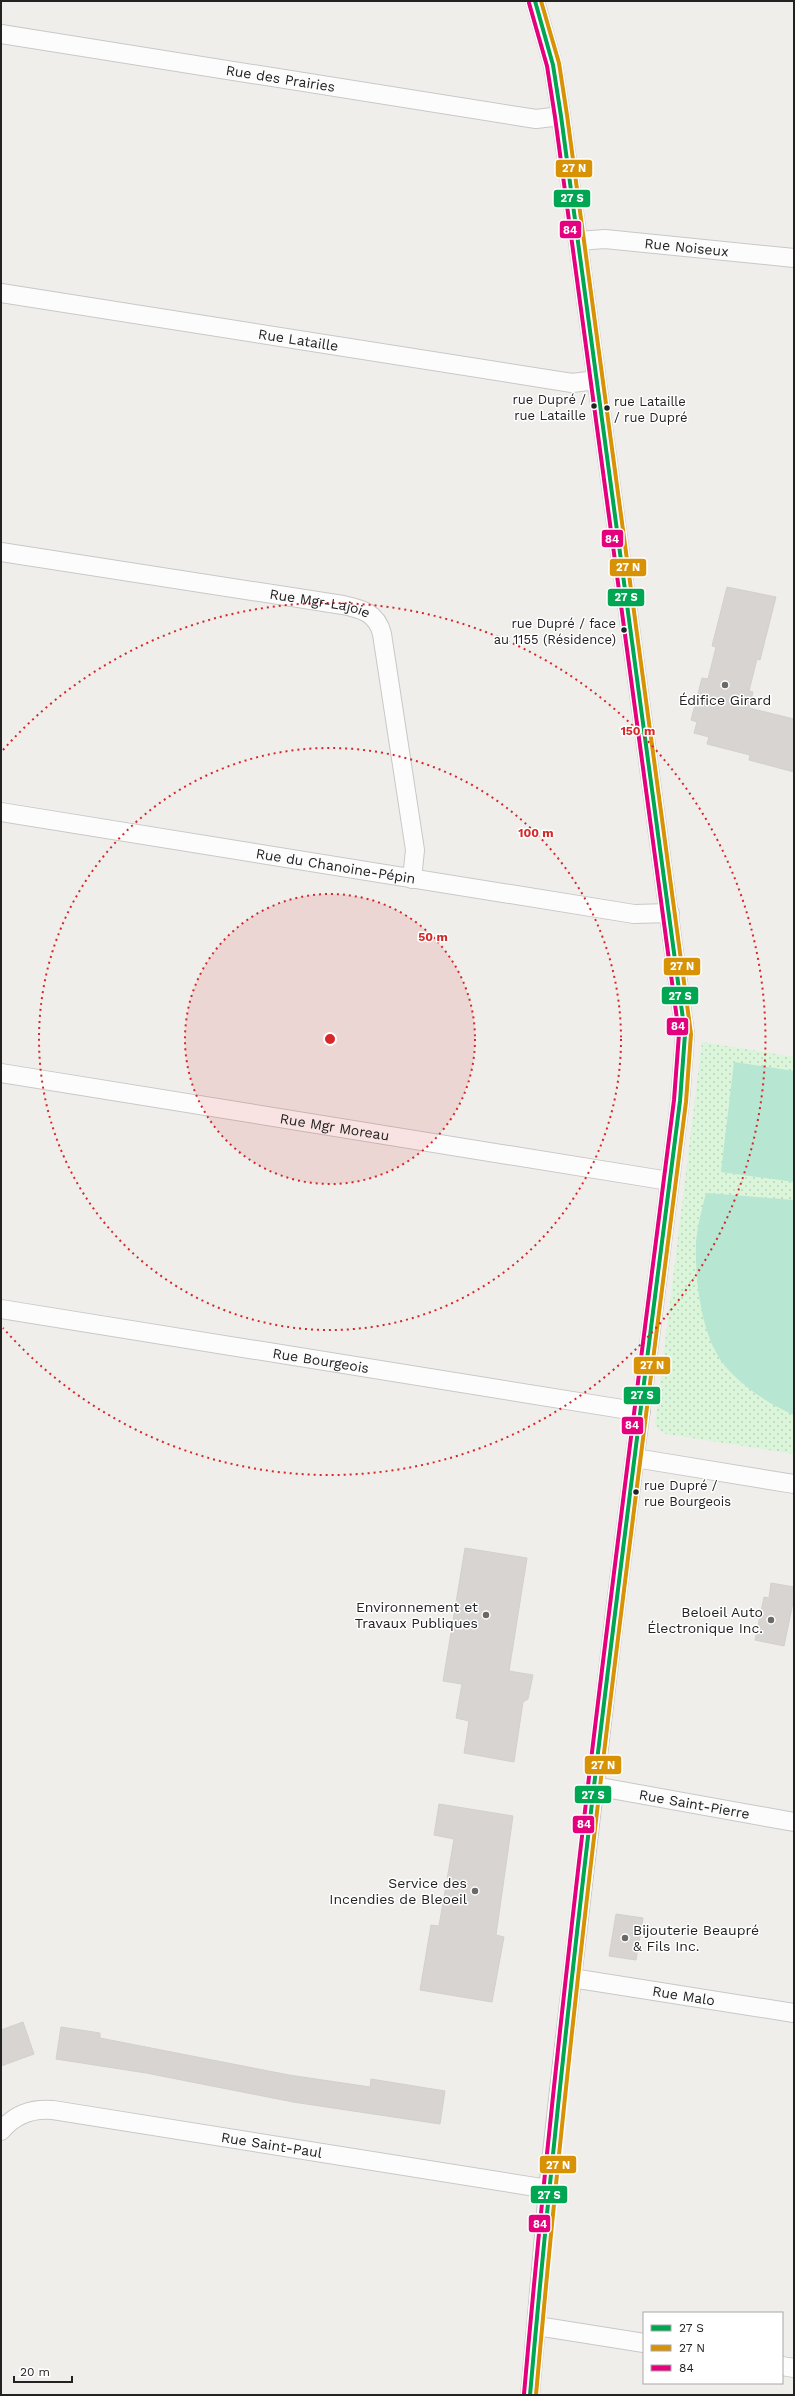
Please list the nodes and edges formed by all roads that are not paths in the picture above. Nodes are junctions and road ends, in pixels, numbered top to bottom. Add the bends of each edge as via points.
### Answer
1 (535, 1) edge
2 (1, 34) edge
3 (561, 116) junction
4 (578, 241) junction
5 (794, 258) edge
6 (1, 293) edge
7 (596, 380) junction
8 (1, 552) edge
9 (1, 812) edge
10 (412, 879) junction
11 (670, 913) junction
12 (1, 1073) edge
13 (669, 1181) junction
14 (1, 1309) edge
15 (641, 1412) junction
16 (635, 1458) junction
17 (794, 1484) edge
18 (594, 1786) junction
19 (794, 1822) edge
20 (572, 1978) junction
21 (794, 2013) edge
22 (1, 2132) edge
23 (548, 2189) junction
24 (537, 2326) junction
25 (643, 2343) edge
26 (783, 2366) edge
27 (794, 2368) edge
28 (530, 2395) edge

1 - 3 street via 553,65
2 - 3 street, Rue des Prairies via 536,119
3 - 4 street
4 - 5 street, Rue Noiseux via 605,239
4 - 7 street
6 - 7 street, Rue Lataille via 572,383
7 - 11 street
8 - 10 street, Rue Mgr-Lajoie via 361,608 371,614 382,634 414,850
9 - 10 street, Rue du Chanoine-Pépin
10 - 11 street, Rue du Chanoine-Pépin via 634,914
11 - 13 street via 685,1034 680,1101
12 - 13 street, Rue Mgr Moreau
13 - 15 street
14 - 15 street, Rue Bourgeois
15 - 16 street
16 - 17 street
16 - 18 street
18 - 19 street, Rue Saint-Pierre
18 - 20 street
20 - 21 street, Rue Malo
20 - 23 street
22 - 23 street, Rue Saint-Paul via 11,2121 24,2114 38,2110 53,2110
23 - 24 street
24 - 25 street
24 - 28 street
26 - 27 street

